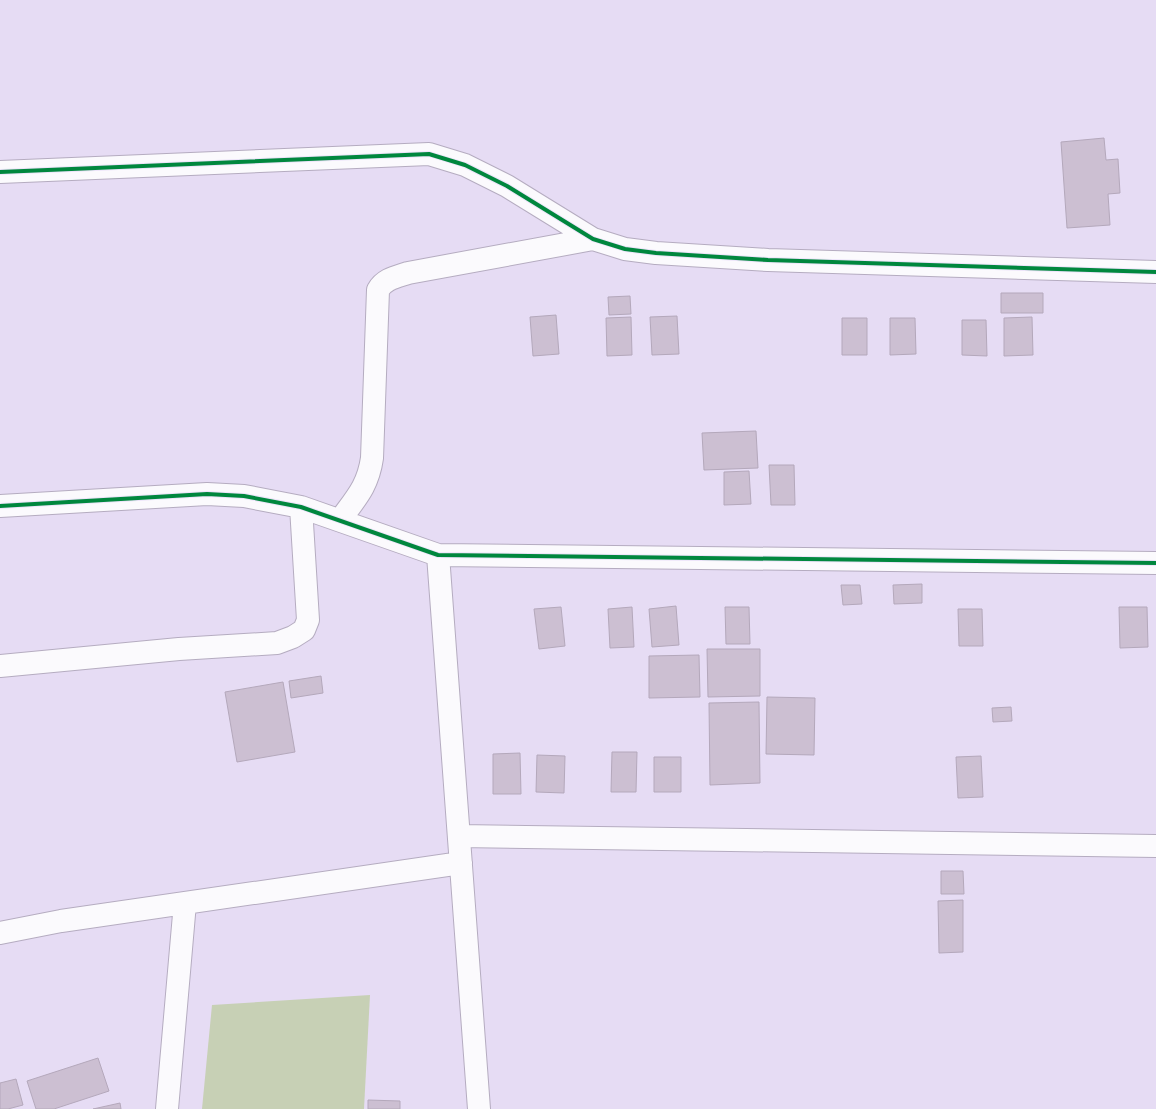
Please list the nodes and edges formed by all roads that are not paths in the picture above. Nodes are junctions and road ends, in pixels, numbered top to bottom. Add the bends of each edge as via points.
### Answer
1 (0, 172) edge
2 (593, 239) junction
3 (1156, 272) edge
4 (0, 506) edge
5 (301, 507) junction
6 (340, 520) junction
7 (438, 555) junction
8 (1156, 563) edge
9 (0, 666) edge
10 (459, 836) junction
11 (1156, 846) edge
12 (461, 863) junction
13 (185, 903) junction
14 (0, 933) edge
15 (168, 1109) edge
16 (479, 1109) edge

1 - 2 street via 429,154 465,165 507,186
2 - 3 street via 625,249 656,253 768,260
2 - 6 street via 408,273 385,281 381,285 378,290 372,458 369,476
4 - 5 street via 207,494 244,496
5 - 6 street
5 - 9 street via 308,620 304,630 293,637 277,643 179,649
6 - 7 street via 362,530
7 - 8 street
7 - 10 street
10 - 11 street
10 - 12 street
12 - 13 street
12 - 16 street
13 - 14 street via 61,920
13 - 15 street

